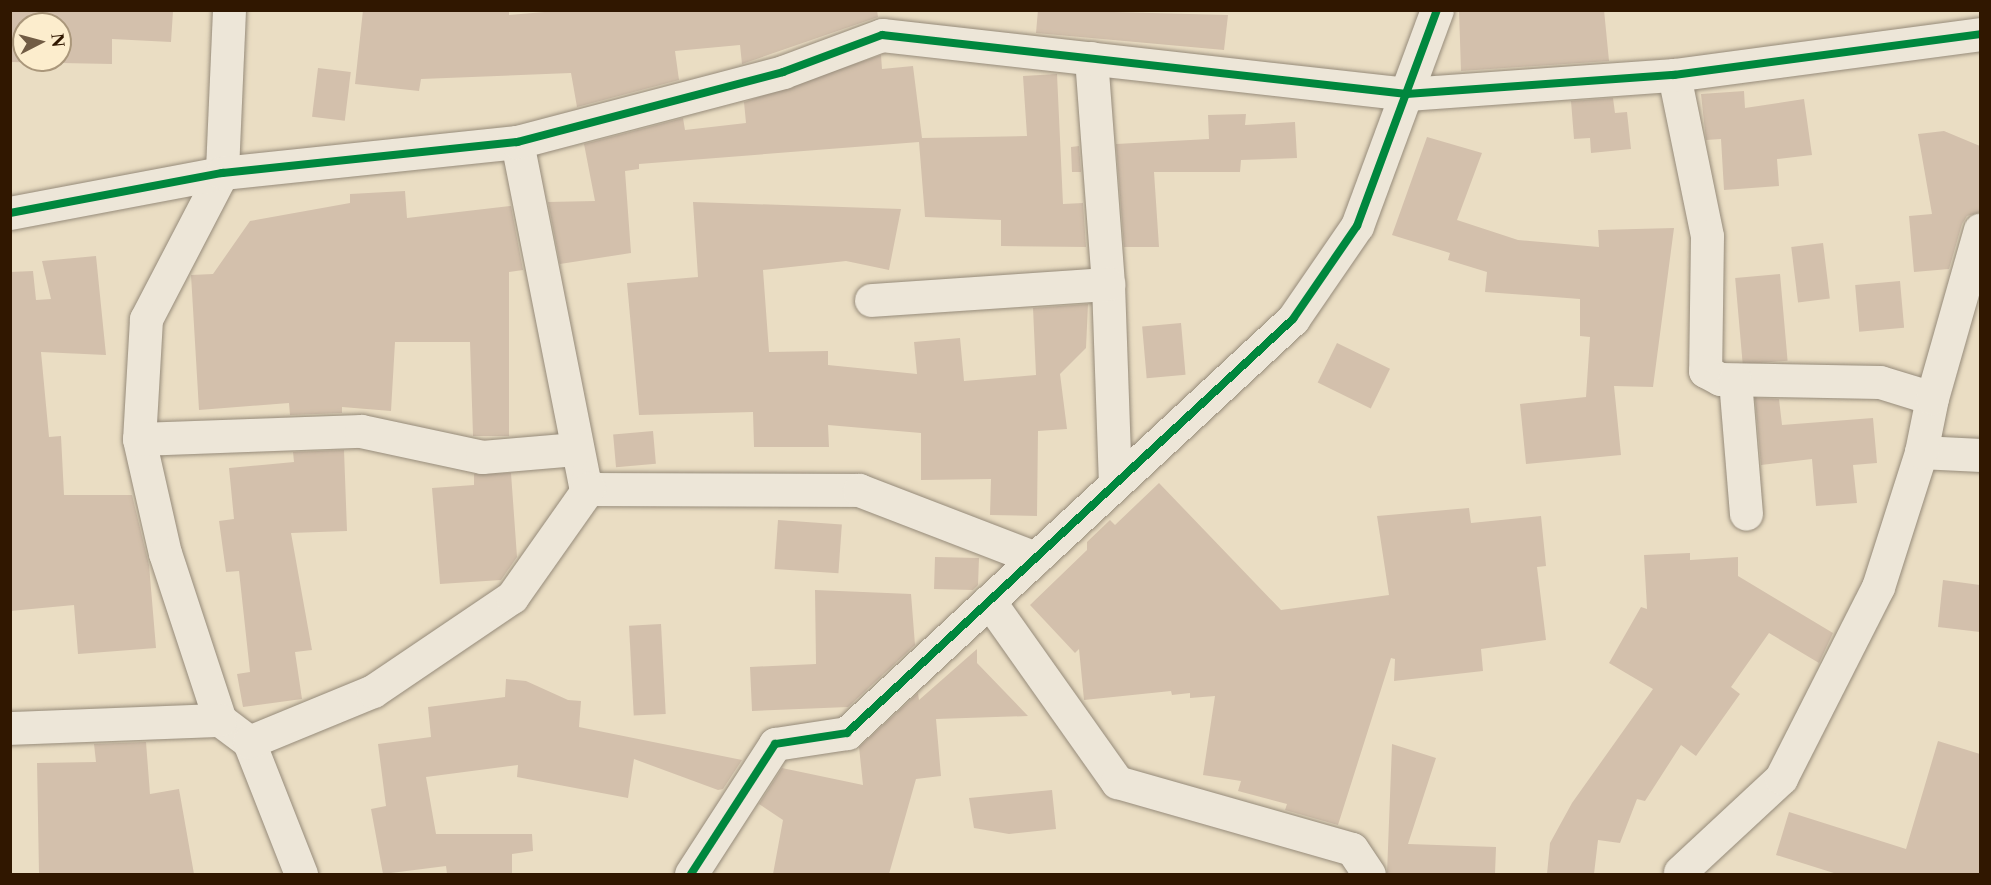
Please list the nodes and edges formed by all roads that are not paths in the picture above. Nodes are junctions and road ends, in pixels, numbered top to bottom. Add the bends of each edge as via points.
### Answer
1 (228, 10) edge
2 (1437, 10) edge
3 (883, 22) edge
4 (1978, 26) edge
5 (1091, 58) junction
6 (1674, 75) junction
7 (1407, 94) junction
8 (517, 142) junction
9 (222, 173) junction
10 (10, 213) edge
11 (1980, 230) edge
12 (1108, 284) junction
13 (871, 300) dead end
14 (1735, 380) junction
15 (1932, 398) junction
16 (139, 439) junction
17 (576, 449) junction
18 (1921, 452) junction
19 (1980, 455) edge
20 (1115, 484) junction
21 (589, 488) junction
22 (1746, 514) dead end
23 (1035, 558) junction
24 (989, 601) junction
25 (220, 720) junction
26 (10, 728) edge
27 (249, 742) junction
28 (301, 874) edge
29 (691, 874) edge
30 (1369, 874) edge
31 (1681, 874) edge

1 - 9 street
2 - 7 street
3 - 5 street
3 - 8 street via 783,72
4 - 6 street
5 - 7 street
5 - 12 street
6 - 7 street
6 - 14 street via 1707,236 1703,364 1712,378
7 - 20 street via 1357,226 1293,318
8 - 9 street
8 - 17 street
9 - 10 street
9 - 16 street via 146,319
11 - 15 street
12 - 13 street
12 - 20 street
14 - 15 street via 1880,382
14 - 22 street
15 - 18 street
16 - 17 street via 361,431 482,458
16 - 25 street via 165,553
17 - 21 street via 582,479
18 - 19 street
18 - 31 street via 1878,587 1781,778
20 - 23 street
21 - 23 street via 859,490
21 - 27 street via 512,597 382,685
23 - 24 street
24 - 29 street via 847,733 775,744
24 - 30 street via 1117,782 1352,849
25 - 26 street
25 - 27 street
27 - 28 street

